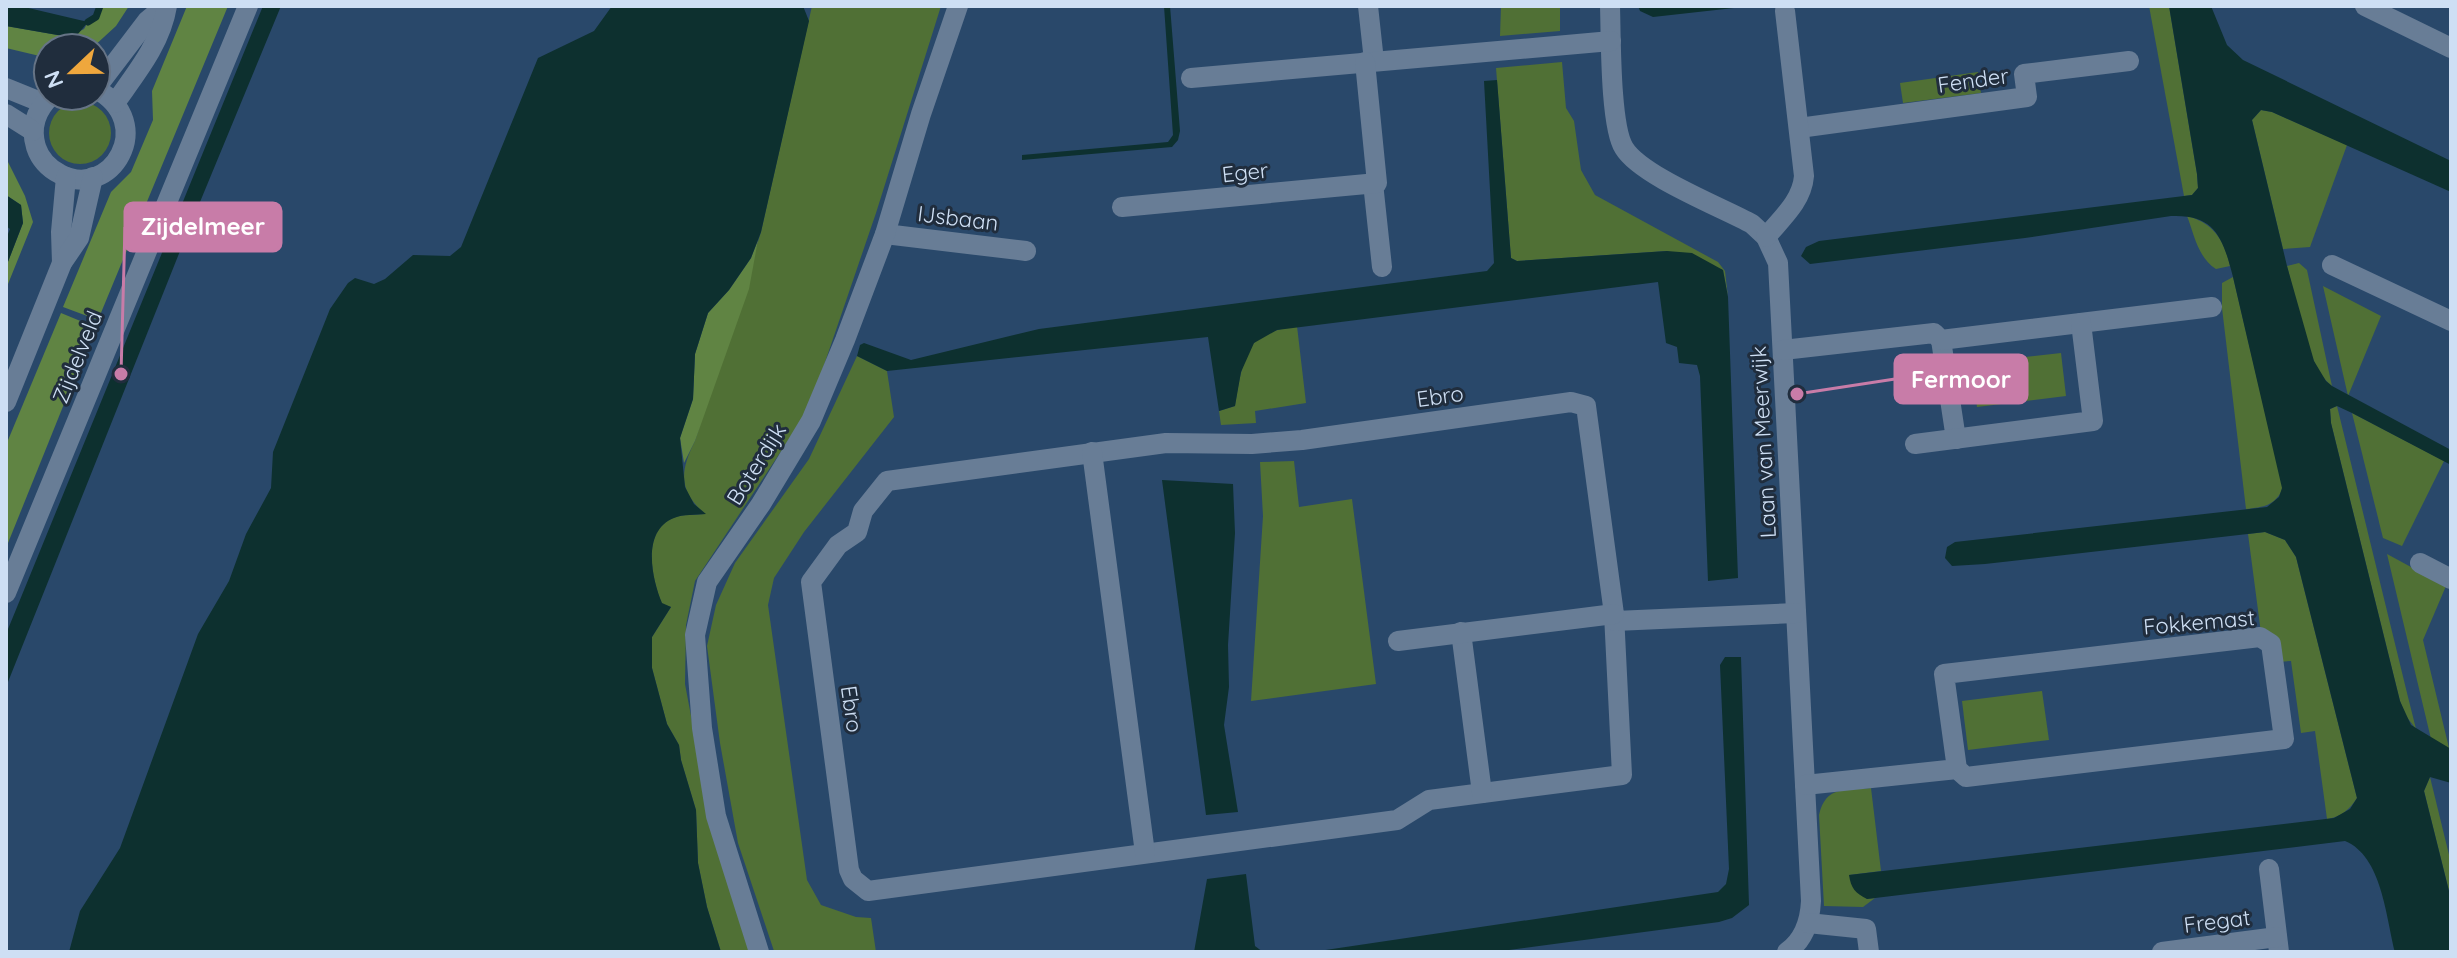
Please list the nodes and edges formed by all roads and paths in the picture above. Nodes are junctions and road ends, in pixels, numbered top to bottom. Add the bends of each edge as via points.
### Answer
1 (166, 6) edge
2 (248, 6) edge
3 (958, 6) edge
4 (1368, 6) edge
5 (1610, 6) edge
6 (2365, 6) edge
7 (1785, 11) dead end
8 (1611, 41) junction
9 (2451, 48) edge
10 (1370, 61) junction
11 (2129, 61) dead end
12 (112, 67) edge
13 (1191, 78) dead end
14 (6, 88) edge
15 (32, 96) edge
16 (112, 101) edge
17 (115, 103) junction
18 (40, 112) edge
19 (6, 114) edge
20 (1799, 128) junction
21 (33, 131) junction
22 (66, 177) junction
23 (93, 177) junction
24 (1373, 183) junction
25 (1122, 207) dead end
26 (885, 234) junction
27 (1766, 237) junction
28 (1026, 251) dead end
29 (62, 263) junction
30 (2332, 265) dead end
31 (1382, 267) dead end
32 (2212, 307) dead end
33 (2451, 321) edge
34 (2081, 323) junction
35 (1941, 340) junction
36 (1783, 350) junction
37 (6, 402) edge
38 (1956, 439) junction
39 (1915, 444) dead end
40 (1092, 452) junction
41 (2420, 563) dead end
42 (2451, 579) edge
43 (6, 593) edge
44 (1796, 613) junction
45 (1614, 618) junction
46 (1461, 632) junction
47 (1398, 641) dead end
48 (1957, 769) junction
49 (1805, 785) junction
50 (1482, 793) junction
51 (1145, 853) junction
52 (2269, 869) dead end
53 (1808, 923) junction
54 (2278, 945) edge
55 (759, 952) edge
56 (1787, 952) edge
57 (1869, 952) edge
58 (2162, 952) edge

1 - 12 street via 147,21
1 - 17 street via 164,27
2 - 43 street, Zijdelveld
3 - 26 street, Boterdijk
4 - 10 street
5 - 8 street
6 - 9 street
7 - 20 street
8 - 10 street
8 - 27 street via 1619,137 1625,151 1642,167 1752,224
10 - 13 street
10 - 24 street
11 - 20 street, Fender via 2024,74 2027,97
14 - 15 street
16 - 17 street
17 - 23 street via 125,123 124,146 112,166
18 - 21 street
19 - 21 street
20 - 27 street via 1803,191
21 - 22 street via 46,165
22 - 23 street
22 - 29 street
23 - 29 street via 79,238
24 - 25 street, Eger
24 - 31 street
26 - 28 street, IJsbaan
26 - 55 street, Boterdijk via 811,421 707,582 695,635 716,816
27 - 36 street, Laan van Meerwijk via 1778,263
29 - 37 street
30 - 33 street
32 - 34 street
34 - 35 street
34 - 38 street via 2093,421
35 - 36 street via 1934,333
35 - 38 street
36 - 44 street, Laan van Meerwijk
38 - 39 street
40 - 45 street, Ebro via 1166,443 1302,440 1571,402 1586,406
40 - 51 street
40 - 51 street, Ebro via 887,481 863,511 857,532 838,545 811,582 849,870 868,891
41 - 42 street
44 - 45 street
44 - 49 street, Laan van Meerwijk
45 - 46 street
45 - 50 street, Ebro via 1622,775
46 - 47 street
46 - 50 street
48 - 48 street, Fokkemast via 1966,777 2284,739 2271,644 2260,637 1944,674
48 - 49 street, Fokkemast
49 - 53 street, Laan van Meerwijk
50 - 51 street, Ebro via 1429,800 1397,820
52 - 54 street, Fregat
53 - 56 street
53 - 57 street via 1866,929
54 - 58 street, Fregat

